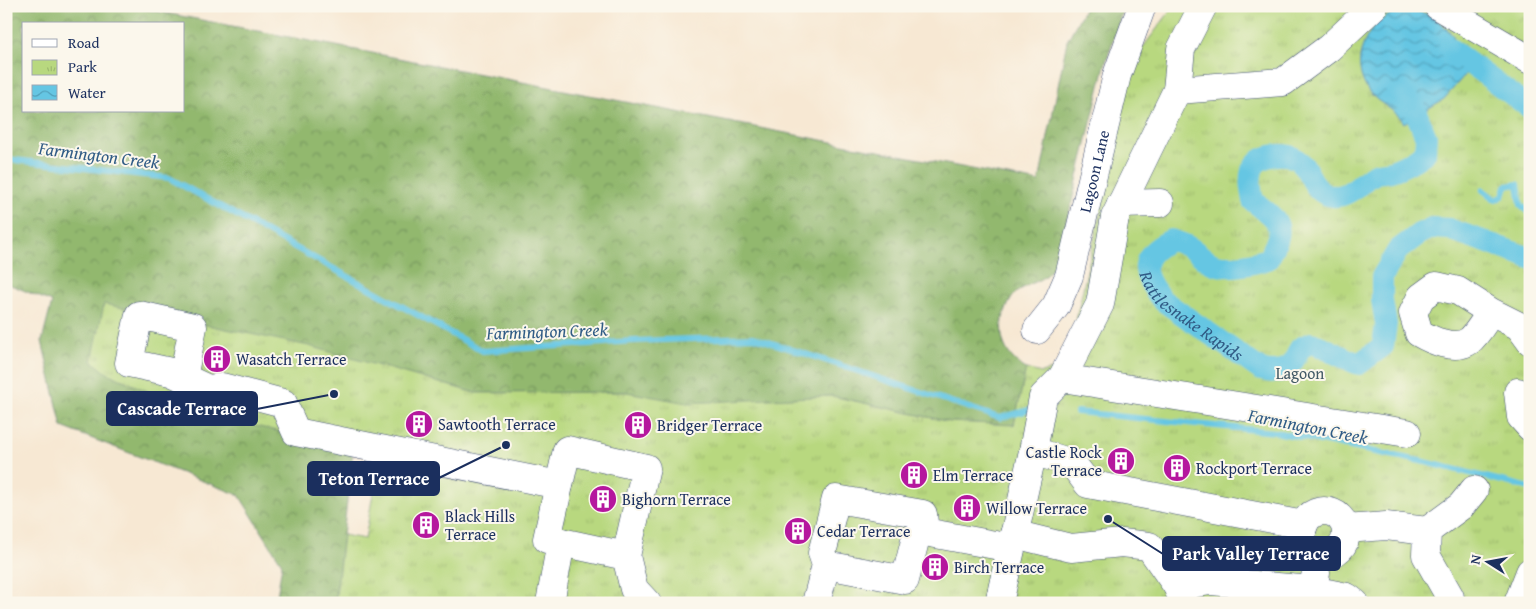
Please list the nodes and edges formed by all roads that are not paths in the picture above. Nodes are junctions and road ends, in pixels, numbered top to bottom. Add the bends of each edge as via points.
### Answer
1 (1142, 6) edge
2 (1203, 6) edge
3 (1374, 6) edge
4 (1438, 6) edge
5 (1530, 60) edge
6 (1177, 90) junction
7 (1121, 204) junction
8 (1160, 204) dead end
9 (1491, 312) dead end
10 (1037, 330) dead end
11 (1530, 341) edge
12 (182, 378) dead end
13 (1062, 378) junction
14 (1518, 392) dead end
15 (1530, 427) edge
16 (1407, 432) dead end
17 (1033, 451) junction
18 (559, 485) junction
19 (1474, 490) dead end
20 (1304, 525) junction
21 (1346, 529) junction
22 (1427, 531) junction
23 (925, 532) junction
24 (1013, 541) junction
25 (561, 542) junction
26 (1320, 555) junction
27 (626, 556) junction
28 (826, 565) junction
29 (1530, 572) edge
30 (1312, 590) junction
31 (1181, 595) edge
32 (550, 603) edge
33 (647, 603) edge
34 (816, 603) edge
35 (999, 603) edge
36 (1355, 603) edge
37 (1449, 603) edge
38 (1518, 603) edge

1 - 10 street, Lagoon Lane via 1117,75 1069,276 1056,306
2 - 6 street via 1181,49
3 - 6 street via 1329,48 1283,82
4 - 5 street
6 - 7 street
7 - 8 street
7 - 13 street via 1115,217 1100,304
9 - 11 street via 1519,326
12 - 18 street via 208,389 222,386 283,403 296,432
13 - 16 street
13 - 17 street via 1043,397
14 - 15 street via 1521,416
17 - 20 street via 1072,463 1088,484
17 - 24 street
18 - 25 street via 547,539
18 - 27 street via 567,450 646,468
19 - 22 street via 1461,506
20 - 21 street via 1312,515 1326,512 1339,517
20 - 26 street via 1305,544
21 - 22 street via 1386,526
21 - 26 street via 1340,549
22 - 37 street via 1426,555 1450,597
23 - 24 street
23 - 28 street via 916,536 905,580
23 - 28 street via 922,514 836,499 822,553
24 - 31 street via 1071,548 1122,543 1149,546
24 - 35 street
25 - 27 street
25 - 32 street
26 - 30 street
27 - 33 street via 634,589
28 - 34 street
29 - 38 street
30 - 31 street via 1211,581
30 - 36 street via 1347,596

